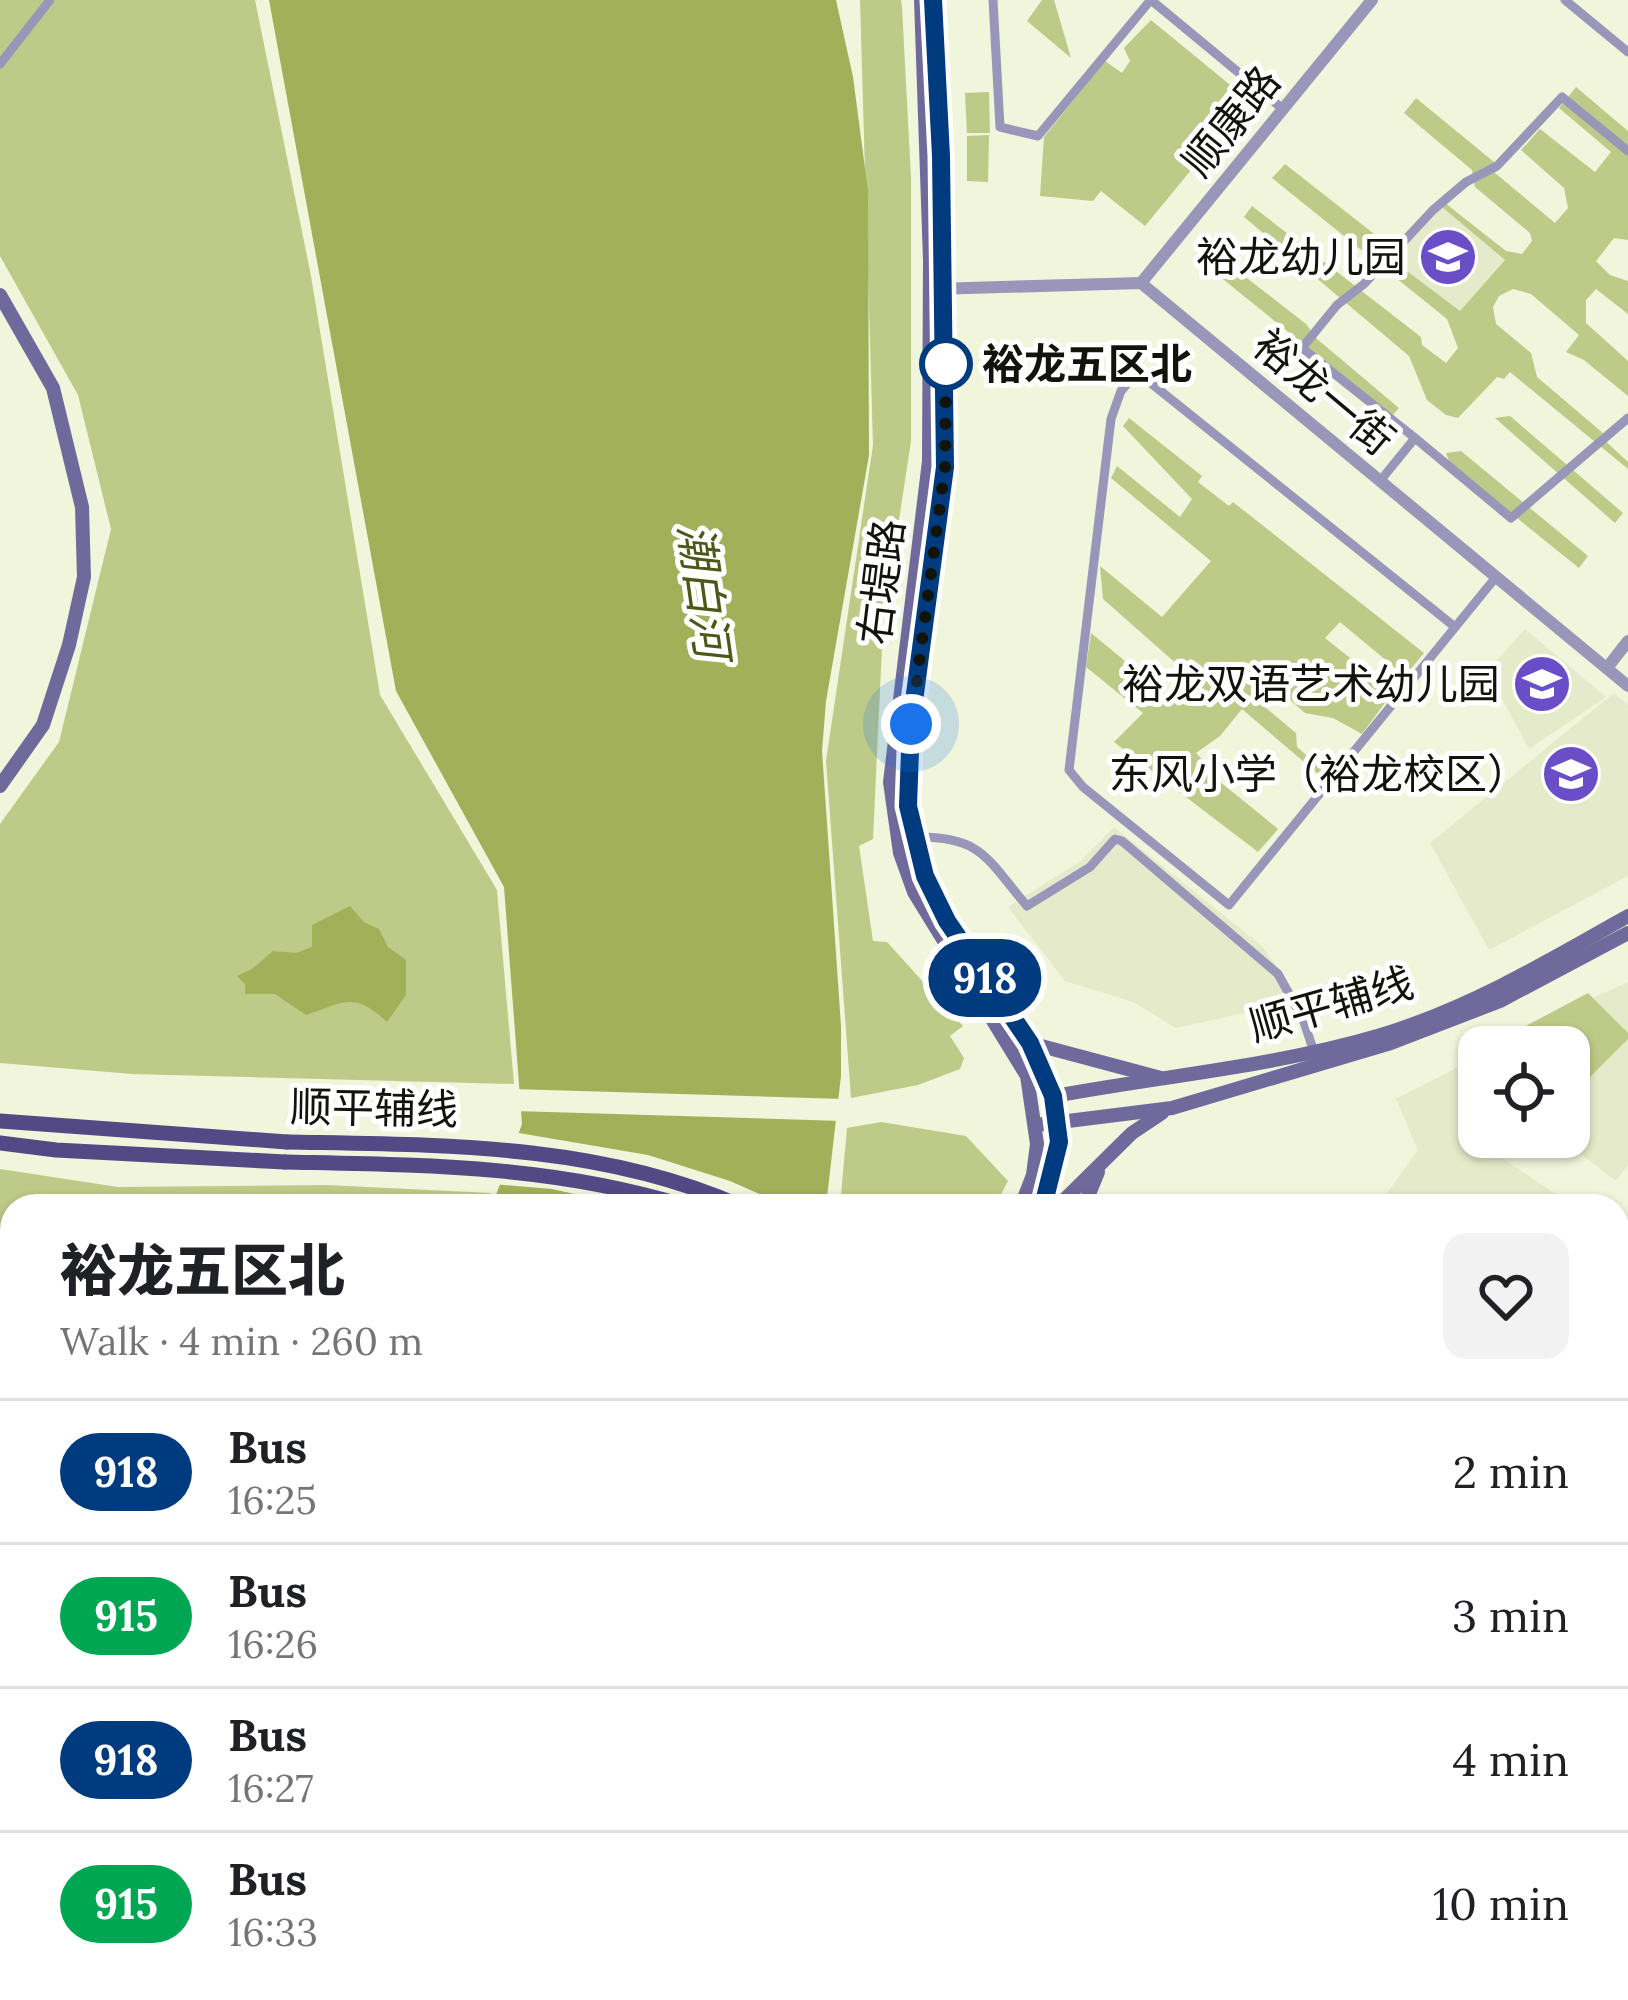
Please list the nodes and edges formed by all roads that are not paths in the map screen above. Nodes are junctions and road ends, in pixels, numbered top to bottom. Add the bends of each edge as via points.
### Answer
1 (50, 0) edge
2 (921, 0) edge
3 (934, 0) edge
4 (993, 0) edge
5 (1372, 0) edge
6 (1565, 0) edge
7 (1150, 1) edge
8 (1628, 52) edge
9 (0, 64) edge
10 (1284, 110) junction
11 (1628, 151) edge
12 (1141, 284) junction
13 (937, 289) junction
14 (0, 295) edge
15 (1628, 418) edge
16 (1415, 438) junction
17 (1380, 481) junction
18 (1496, 577) junction
19 (1456, 627) junction
20 (1628, 641) edge
21 (1607, 668) junction
22 (1628, 686) edge
23 (0, 786) edge
24 (914, 837) junction
25 (1628, 916) edge
26 (1628, 933) edge
27 (1030, 1043) junction
28 (1316, 1058) junction
29 (1171, 1080) junction
30 (1053, 1096) junction
31 (1033, 1101) junction
32 (1172, 1108) junction
33 (0, 1121) edge
34 (1059, 1121) junction
35 (1036, 1125) junction
36 (0, 1144) edge
37 (1104, 1160) junction
38 (647, 1194) edge
39 (706, 1194) edge
40 (1026, 1194) edge
41 (1047, 1194) edge
42 (1070, 1194) edge
43 (1089, 1194) edge

1 - 9 street
2 - 13 main road, 右堤路
3 - 13 main road, 右堤路
4 - 7 street via 1000,127 1037,136
5 - 10 street, 顺康路
6 - 8 street
7 - 10 street
10 - 12 street, 顺康路
11 - 16 street via 1562,97 1497,166 1433,210 1303,348
12 - 13 street
12 - 17 street, 裕龙一街
13 - 24 main road, 右堤路 via 945,467 909,741
13 - 31 main road, 右堤路 via 929,461 890,782 893,819 914,892 1028,1076
14 - 23 main road via 53,388 82,507 84,577 43,725
15 - 16 street via 1511,518
16 - 17 street
17 - 18 street, 裕龙一街
18 - 19 street
18 - 21 street, 裕龙一街
19 - 19 street via 1229,904 1070,770 1111,419 1137,372
20 - 21 street
21 - 22 street, 裕龙一街
24 - 27 main road, 右堤路 via 947,921
24 - 28 street via 974,845 1028,906 1122,841 1278,974
25 - 28 main road, 顺平辅线 via 1504,986
26 - 28 main road, 顺平辅线 via 1500,1000 1391,1043
27 - 29 main road
27 - 30 main road, 右堤路
28 - 29 main road, 顺平辅线
28 - 32 main road, 顺平辅线
29 - 30 main road, 顺平辅线
30 - 31 main road, 顺平辅线
30 - 34 main road, 右堤路
31 - 35 main road, 右堤路
32 - 34 main road, 顺平辅线
32 - 37 main road
33 - 39 main road, 顺平辅线, bridge via 478,1146 542,1153
34 - 35 main road, 顺平辅线
34 - 41 main road, 右堤路
35 - 40 main road, 右堤路
36 - 38 main road, 顺平辅线, bridge via 477,1166
37 - 42 main road
37 - 43 main road

